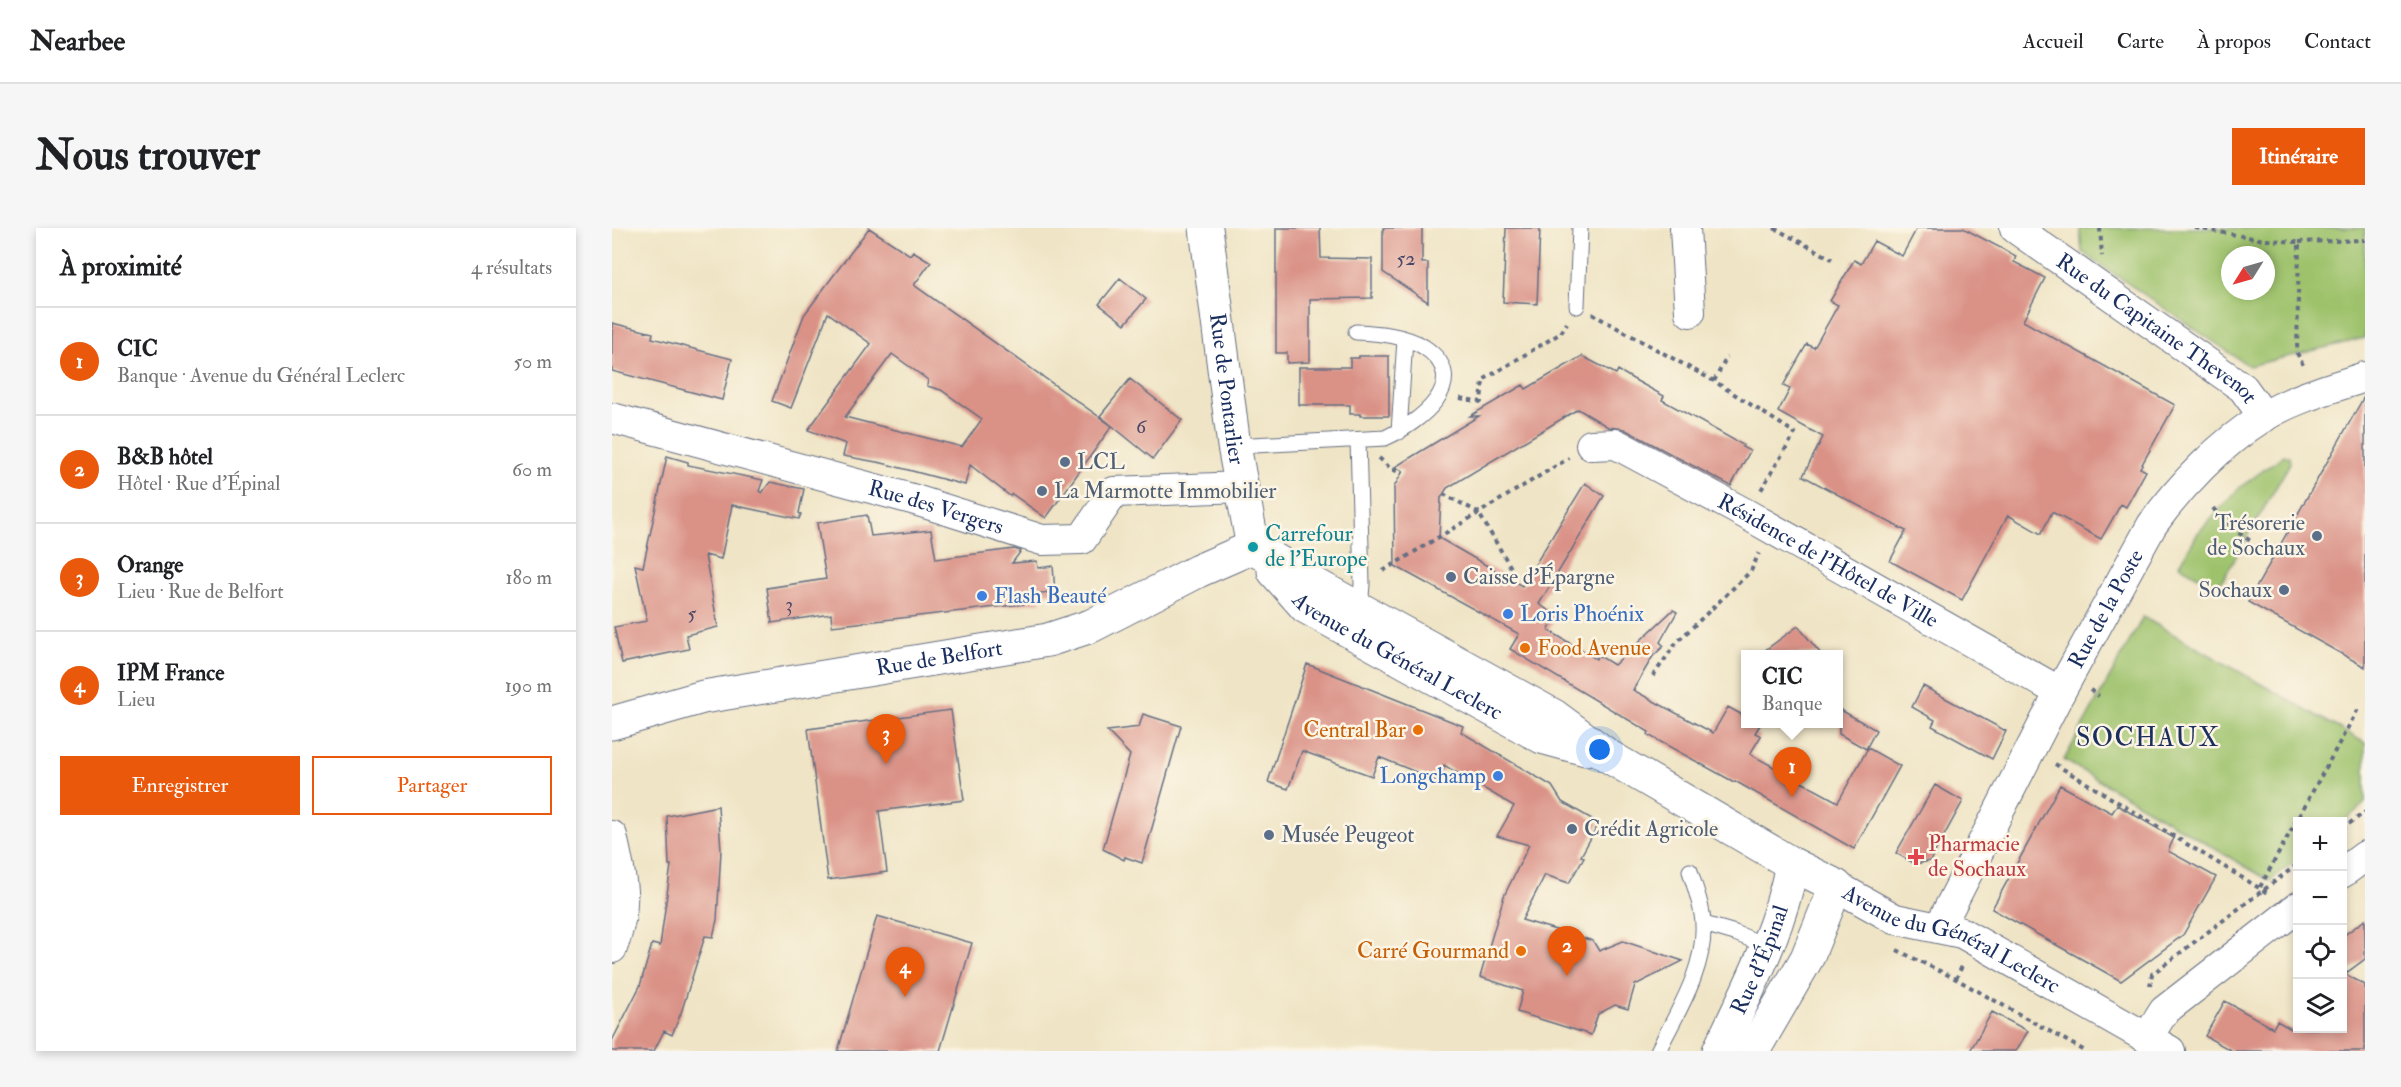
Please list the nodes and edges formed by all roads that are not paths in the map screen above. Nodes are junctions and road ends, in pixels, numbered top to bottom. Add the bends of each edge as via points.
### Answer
1 (1206, 228) edge
2 (1580, 228) edge
3 (1685, 228) edge
4 (2014, 228) edge
5 (1577, 306) road end
6 (1689, 312) dead end
7 (1356, 332) dead end
8 (1405, 339) junction
9 (2365, 377) edge
10 (2264, 417) junction
11 (612, 418) edge
12 (1399, 432) junction
13 (1358, 440) junction
14 (1591, 445) road end
15 (1234, 446) junction
16 (1242, 487) junction
17 (1253, 547) junction
18 (1361, 597) junction
19 (2060, 692) junction
20 (612, 723) edge
21 (1608, 756) junction
22 (612, 836) edge
23 (2365, 856) edge
24 (1792, 864) junction
25 (1690, 871) dead end
26 (2346, 871) edge
27 (1836, 886) junction
28 (2293, 911) edge
29 (1704, 924) junction
30 (1939, 927) junction
31 (1767, 946) junction
32 (612, 948) edge
33 (2158, 1044) edge
34 (1658, 1051) edge
35 (1719, 1051) edge
36 (1753, 1051) edge

1 - 15 main road, Rue de Pontarlier
2 - 5 lane
3 - 6 street
4 - 10 street, Rue du Capitaine Thevenot via 2243,388
7 - 8 lane
8 - 12 lane
8 - 12 lane via 1423,346 1435,357 1445,381 1427,412
9 - 10 street, Rue de la Poste via 2315,393
10 - 19 street, Rue de la Poste via 2201,468 2152,525
11 - 16 street, Rue des Vergers via 912,499 1042,540 1082,539 1114,492
12 - 13 lane via 1385,438
13 - 15 lane
13 - 18 lane
14 - 19 street, Résidence de l'Hôtel de Ville via 1616,444
15 - 16 main road, Rue de Pontarlier
16 - 17 main road, Rue de Pontarlier
17 - 18 main road, Avenue du Général Leclerc
17 - 20 main road, Rue de Belfort via 1091,626 1048,640 703,697
17 - 21 main road, Avenue du Général Leclerc via 1306,607 1542,737
18 - 21 main road, Avenue du Général Leclerc via 1554,716
19 - 30 street, Rue de la Poste
21 - 24 main road, Avenue du Général Leclerc
22 - 32 street via 623,888 621,922
23 - 26 street
24 - 27 main road, Avenue du Général Leclerc
24 - 31 main road, Rue d'Épinal via 1784,904
25 - 29 lane
27 - 30 street, Avenue du Général Leclerc via 1895,919
27 - 36 main road, Rue d'Épinal via 1807,958
28 - 33 street via 2164,1011
29 - 31 lane
29 - 34 lane via 1695,974
30 - 33 street, Avenue du Général Leclerc via 1976,940
31 - 35 main road, Rue d'Épinal

